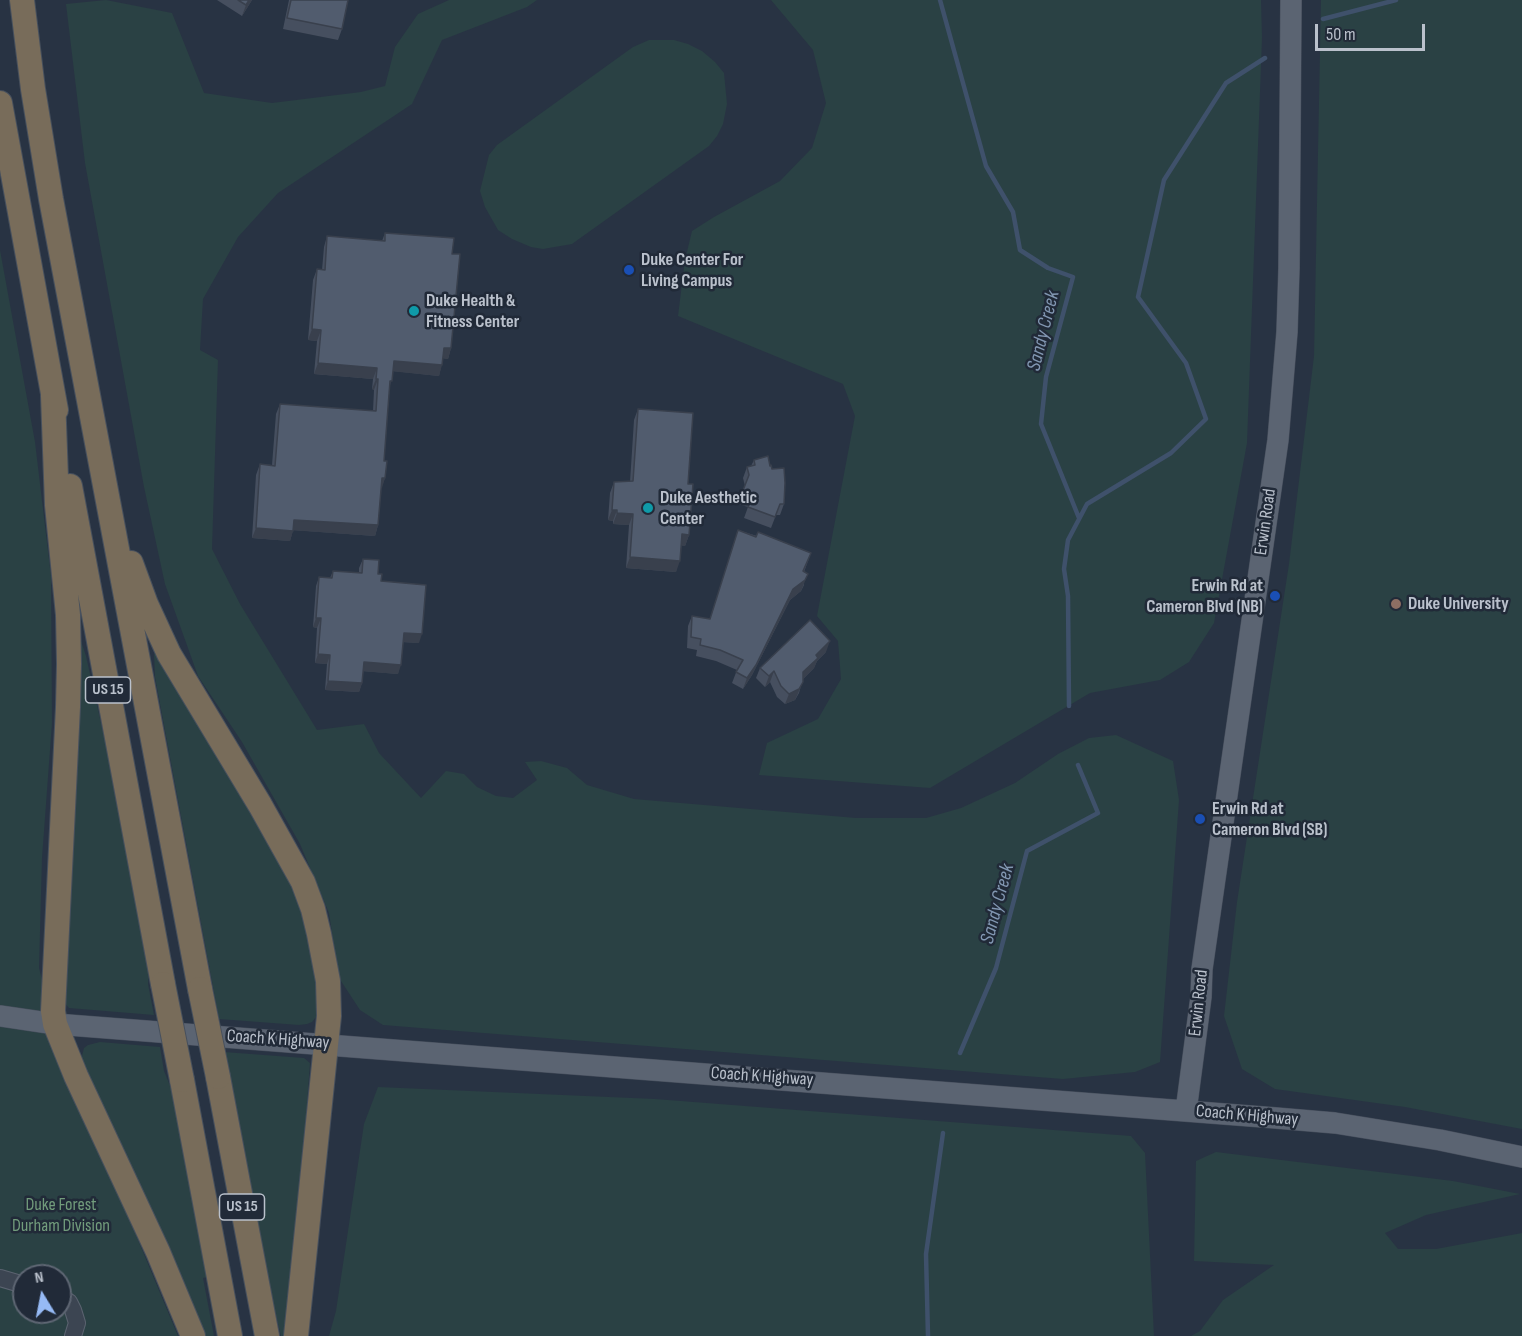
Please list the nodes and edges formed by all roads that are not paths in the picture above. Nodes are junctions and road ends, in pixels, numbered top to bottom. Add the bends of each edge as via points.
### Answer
1 (22, 0) edge
2 (1291, 0) edge
3 (0, 103) edge
4 (53, 396) junction
5 (105, 487) junction
6 (0, 1016) edge
7 (55, 1024) junction
8 (326, 1044) junction
9 (1186, 1111) junction
10 (1522, 1157) edge
11 (72, 1308) edge
12 (73, 1336) edge
13 (193, 1336) edge
14 (230, 1336) edge
15 (267, 1336) edge
16 (296, 1336) edge

1 - 5 highway, US 15 via 51,198
2 - 9 main road, Erwin Road via 1290,268 1278,440 1202,969
3 - 4 highway, US 15
4 - 7 highway via 69,664
4 - 14 highway, US 15, bridge
5 - 8 highway via 146,604 169,654 303,882 327,972
5 - 15 highway, US 15, bridge
6 - 7 main road, Coach K Highway
7 - 8 main road, Coach K Highway
7 - 13 highway
8 - 9 main road, Coach K Highway
8 - 16 highway
9 - 10 main road, Coach K Highway via 1335,1123
11 - 12 street via 76,1323

